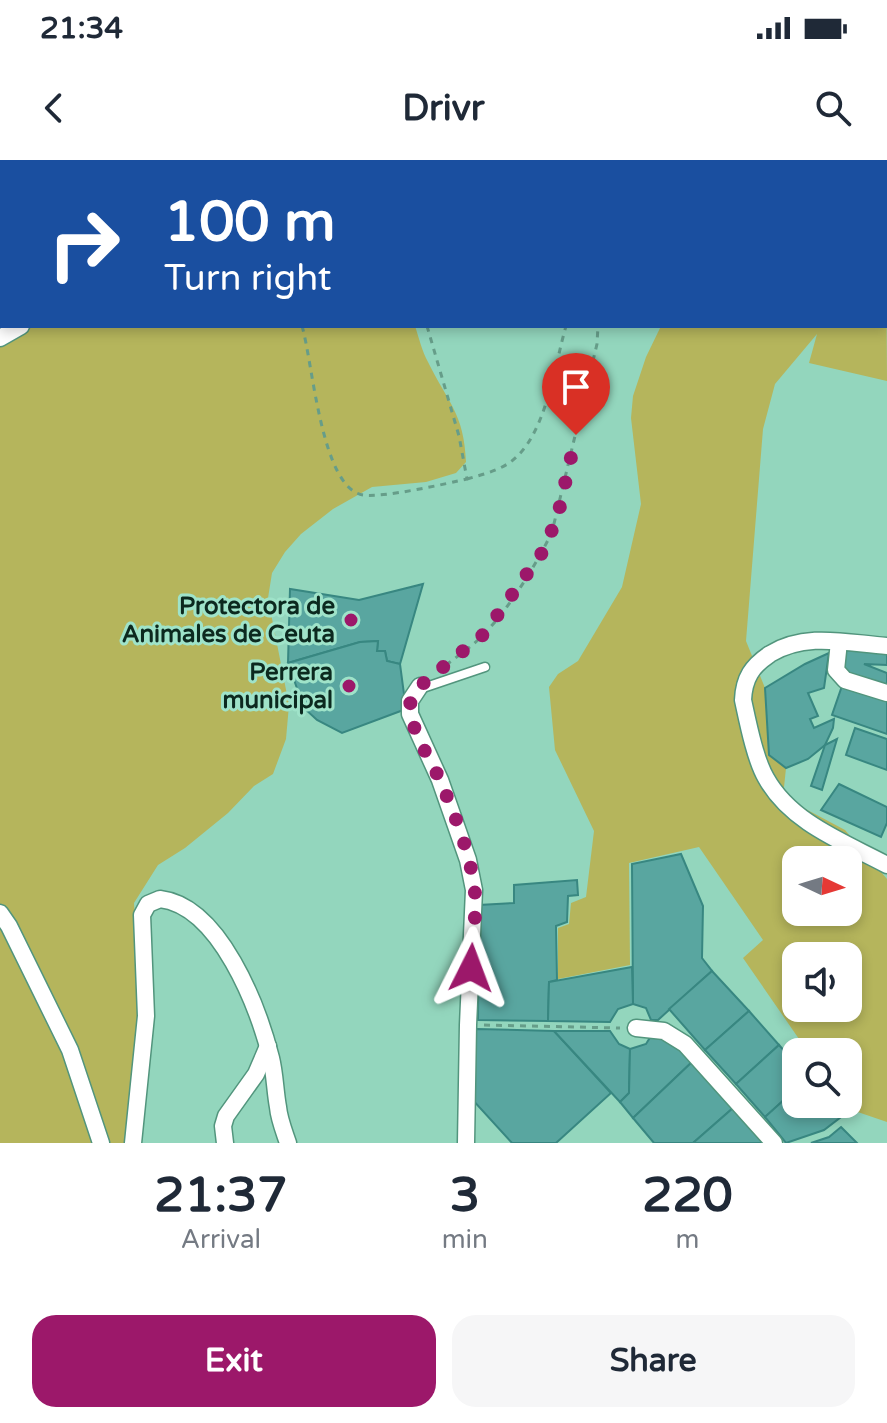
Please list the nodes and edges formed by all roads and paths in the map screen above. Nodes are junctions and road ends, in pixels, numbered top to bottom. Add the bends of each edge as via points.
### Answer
1 (18, 328) edge
2 (302, 328) edge
3 (428, 328) edge
4 (565, 328) edge
5 (598, 328) edge
6 (0, 338) edge
7 (467, 479) junction
8 (839, 642) junction
9 (887, 646) edge
10 (485, 667) dead end
11 (442, 668) dead end
12 (418, 688) joint
13 (887, 693) edge
14 (887, 865) edge
15 (0, 913) edge
16 (468, 1025) junction
17 (636, 1028) joint
18 (268, 1046) junction
19 (101, 1143) edge
20 (133, 1143) edge
21 (225, 1143) edge
22 (288, 1143) edge
23 (466, 1143) edge
24 (774, 1143) edge

1 - 6 street
2 - 7 path via 330,457 344,485 373,495
3 - 7 path
4 - 7 path via 528,444 500,468
5 - 11 path via 552,532 495,621
8 - 9 street
8 - 13 street via 836,670 841,678
8 - 14 street via 799,641 757,662 743,689 745,711 765,776 785,802 812,826
10 - 12 lane
12 - 16 street via 410,714 440,780 472,875
15 - 19 street via 70,1050
16 - 17 path
16 - 23 street
17 - 24 street via 664,1031 685,1044
18 - 20 street via 226,947 207,924 166,900 148,904 142,915 146,1016
18 - 21 street via 256,1074 226,1116
18 - 22 street

